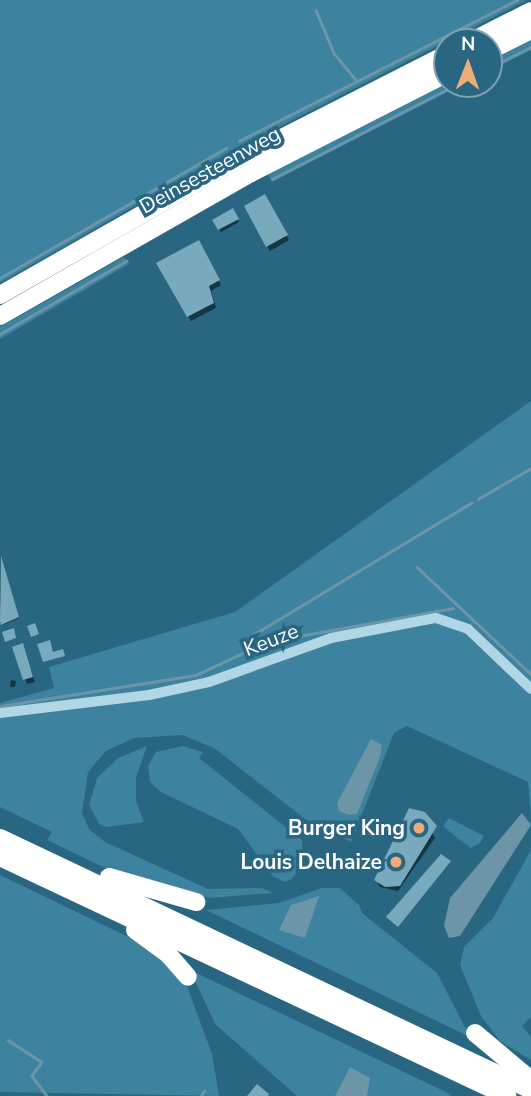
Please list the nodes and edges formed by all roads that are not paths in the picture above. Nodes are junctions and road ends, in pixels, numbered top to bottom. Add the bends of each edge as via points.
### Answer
1 (531, 11) edge
2 (498, 28) edge
3 (531, 30) edge
4 (503, 44) edge
5 (433, 61) edge
6 (433, 79) edge
7 (0, 295) edge
8 (0, 316) edge
9 (531, 689) edge
10 (0, 713) edge
11 (0, 829) edge
12 (0, 838) edge
13 (0, 857) edge
14 (196, 902) dead end
15 (105, 906) junction
16 (188, 978) dead end
17 (475, 1033) dead end
18 (531, 1080) edge
19 (531, 1090) edge
20 (507, 1096) edge

1 - 2 highway
3 - 4 highway
5 - 7 highway, Deinsesteenweg via 225,167
6 - 8 highway, Deinsesteenweg via 251,173
9 - 10 street, Keuze via 468,629 436,618 331,638 197,684
11 - 14 highway via 127,885
12 - 19 highway
13 - 15 highway
15 - 16 highway via 168,954
15 - 20 highway
17 - 18 highway

